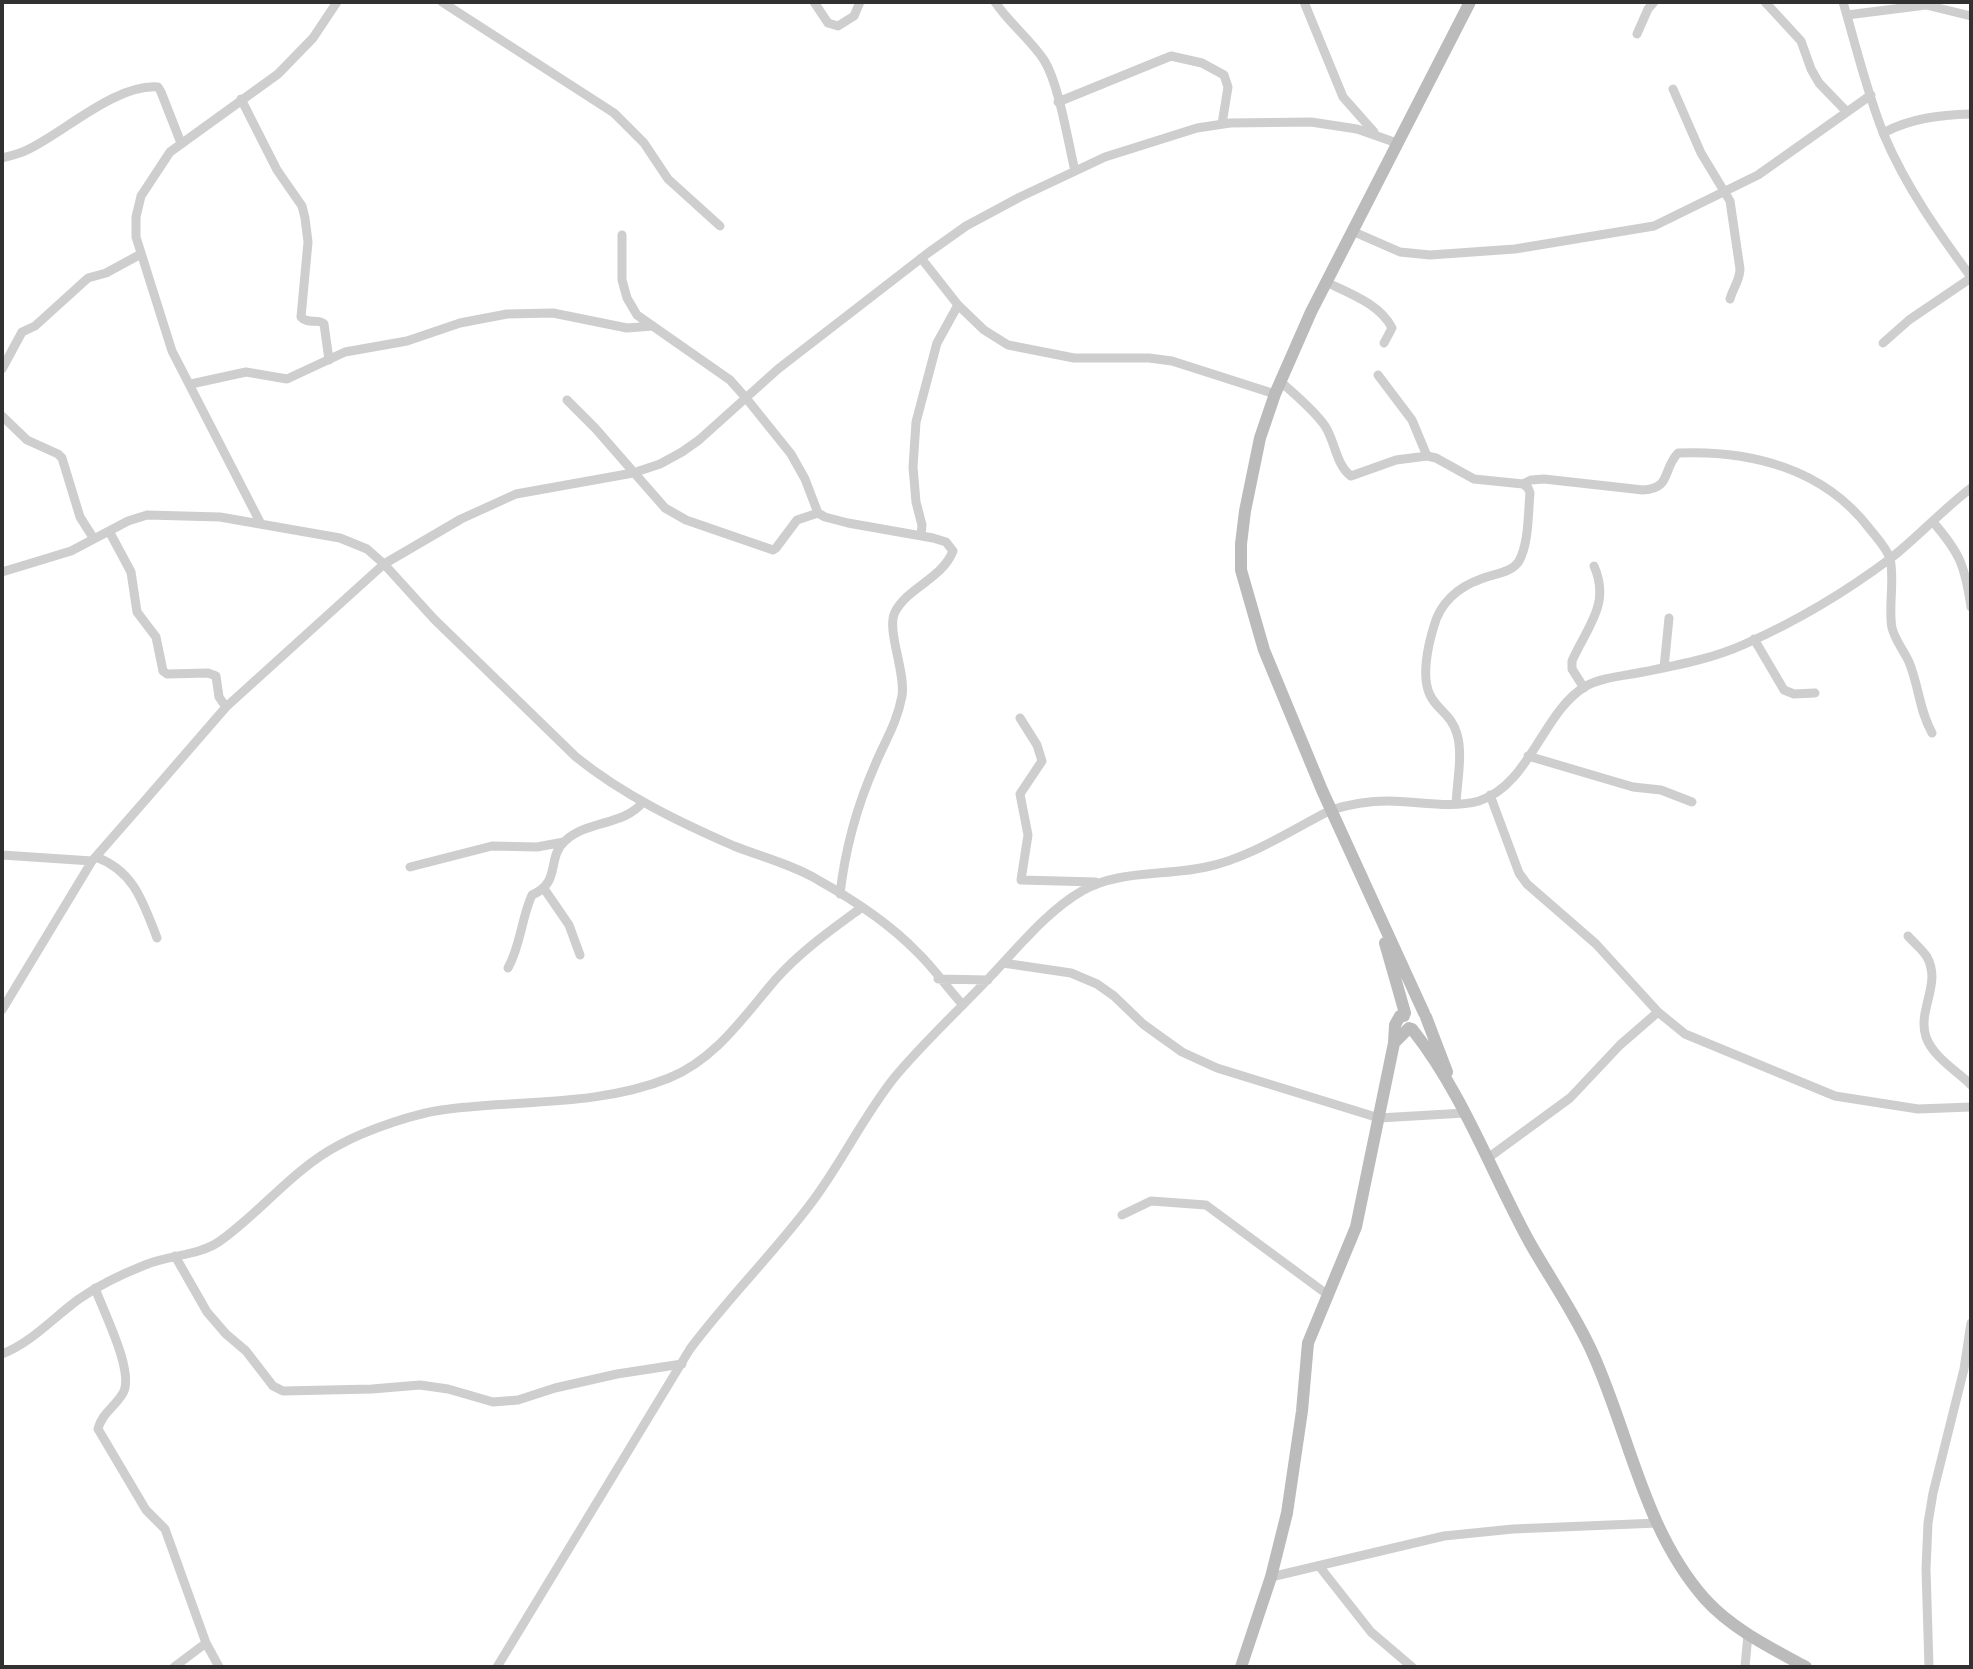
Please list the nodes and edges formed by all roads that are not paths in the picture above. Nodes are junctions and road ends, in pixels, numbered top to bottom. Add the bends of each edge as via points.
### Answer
1 (337, 2) edge
2 (442, 2) edge
3 (814, 2) edge
4 (860, 2) edge
5 (995, 2) edge
6 (1304, 2) edge
7 (1470, 2) edge
8 (1654, 2) edge
9 (1765, 2) edge
10 (1843, 2) edge
11 (1847, 15) junction
12 (1971, 16) edge
13 (1637, 34) dead end
14 (1673, 89) dead end
15 (1871, 95) junction
16 (241, 99) junction
17 (1058, 102) junction
18 (1847, 112) junction
19 (1971, 114) edge
20 (1222, 124) junction
21 (1883, 133) junction
22 (1375, 134) junction
23 (181, 143) junction
24 (1397, 143) junction
25 (2, 158) edge
26 (1075, 171) junction
27 (1726, 191) junction
28 (720, 226) dead end
29 (1352, 232) junction
30 (622, 235) dead end
31 (141, 254) junction
32 (922, 258) junction
33 (1971, 277) edge
34 (1326, 282) junction
35 (1730, 299) dead end
36 (958, 305) junction
37 (653, 326) junction
38 (1384, 343) dead end
39 (1883, 343) dead end
40 (329, 360) junction
41 (2, 369) edge
42 (1378, 375) dead end
43 (191, 384) junction
44 (1277, 387) junction
45 (746, 398) junction
46 (567, 400) dead end
47 (2, 416) edge
48 (1427, 456) junction
49 (633, 473) junction
50 (1523, 484) junction
51 (1971, 488) edge
52 (818, 513) junction
53 (1933, 522) junction
54 (261, 524) junction
55 (109, 531) junction
56 (921, 536) junction
57 (94, 539) junction
58 (1890, 559) junction
59 (384, 564) junction
60 (1594, 566) dead end
61 (2, 572) edge
62 (1971, 607) edge
63 (1669, 618) dead end
64 (1754, 639) junction
65 (1664, 668) junction
66 (1584, 688) junction
67 (1815, 694) dead end
68 (226, 707) junction
69 (1020, 718) dead end
70 (1932, 733) dead end
71 (1528, 756) junction
72 (1490, 795) junction
73 (643, 802) junction
74 (1692, 802) dead end
75 (1456, 804) junction
76 (1331, 810) junction
77 (564, 842) junction
78 (2, 855) edge
79 (94, 859) junction
80 (411, 867) dead end
81 (1097, 883) junction
82 (545, 890) junction
83 (840, 894) junction
84 (861, 908) junction
85 (1376, 909) junction
86 (1908, 936) dead end
87 (157, 938) dead end
88 (580, 955) dead end
89 (1003, 963) junction
90 (508, 968) dead end
91 (938, 979) junction
92 (988, 979) junction
93 (963, 1005) junction
94 (2, 1010) edge
95 (1658, 1012) junction
96 (1405, 1014) junction
97 (1425, 1015) junction
98 (1411, 1029) junction
99 (1394, 1044) junction
100 (1971, 1085) edge
101 (1457, 1098) junction
102 (1971, 1107) edge
103 (1465, 1113) junction
104 (1379, 1118) junction
105 (1488, 1158) junction
106 (1122, 1215) dead end
107 (175, 1256) junction
108 (95, 1289) junction
109 (1328, 1295) junction
110 (1971, 1323) edge
111 (2, 1354) edge
112 (682, 1364) junction
113 (1658, 1523) junction
114 (1319, 1566) junction
115 (1271, 1577) junction
116 (1748, 1634) junction
117 (206, 1643) junction
118 (174, 1667) edge
119 (219, 1667) edge
120 (497, 1667) edge
121 (1241, 1667) edge
122 (1412, 1667) edge
123 (1745, 1667) edge
124 (1806, 1667) edge
125 (1929, 1667) edge

1 - 16 street via 298,56
2 - 28 street via 614,113 644,144 668,179
3 - 4 street via 828,23 838,26 854,16
5 - 17 street via 1044,60
6 - 22 street via 1343,97
7 - 24 main road
8 - 13 street
9 - 18 street via 1801,41 1819,83
10 - 11 street
11 - 12 street via 1926,5
11 - 15 street
14 - 27 street via 1700,153
15 - 18 street
15 - 21 street
16 - 23 street
16 - 40 street via 277,170 302,206 309,242 301,317 324,324
17 - 20 street via 1171,56 1202,63 1224,75 1228,87
17 - 26 street
18 - 27 street via 1758,175
19 - 21 street via 1939,115
20 - 22 street via 1311,122
20 - 26 street via 1147,142
21 - 33 street via 1931,223
22 - 24 street
23 - 25 street via 161,92 150,87 130,91 26,150
23 - 31 street via 141,196 136,237
24 - 29 main road
26 - 32 street via 966,226
27 - 29 street via 1654,226 1515,249 1410,253
27 - 35 street via 1740,269
29 - 34 main road
30 - 37 street via 622,280 627,298 638,315
31 - 41 street via 88,278 35,326 22,332
31 - 43 street via 172,351
32 - 36 street
32 - 45 street
33 - 39 street
34 - 38 street via 1368,303 1388,320 1392,328
34 - 44 main road
36 - 44 street via 1008,345 1074,358 1172,360
36 - 56 street via 937,343 916,422 913,467
37 - 40 street via 627,328 553,313 507,314 345,352
37 - 45 street via 730,380
40 - 43 street via 287,379 246,372
42 - 48 street via 1412,420
43 - 54 street
44 - 48 street via 1309,408 1325,426 1351,476 1396,460
44 - 76 main road via 1260,438 1245,511 1241,570 1264,650
45 - 49 street via 682,452
45 - 52 street via 791,453
46 - 49 street
47 - 57 street via 27,440 62,458 80,517
48 - 50 street via 1474,479
49 - 52 street via 665,508 686,520 767,549 776,548 797,520
49 - 59 street via 516,494 461,519
50 - 58 street via 1544,479 1653,489 1665,480 1678,453 1769,462 1805,474 1830,490 1859,516
50 - 75 street via 1530,493 1519,561 1451,596 1433,628 1426,682 1457,735
51 - 53 street
52 - 56 street
53 - 58 street
53 - 62 street via 1956,549 1966,573
54 - 55 street via 220,517 147,515
54 - 59 street via 340,538 367,549
55 - 57 street
55 - 68 street via 131,572 136,611 156,637 163,671 216,676 219,697
56 - 83 street via 946,542 953,551 948,564 893,614 903,692 896,722 875,763 853,829
57 - 61 street via 71,551
58 - 64 street
58 - 70 street via 1892,629 1908,660 1922,716
59 - 68 street
59 - 73 street via 576,757
60 - 66 street via 1600,579 1598,607 1572,661
63 - 65 street
64 - 65 street via 1712,658
64 - 67 street via 1784,690
65 - 66 street via 1601,680
66 - 71 street via 1567,703
68 - 79 street
69 - 81 street via 1038,745 1042,761 1020,794 1028,835 1021,880
71 - 72 street via 1515,775
71 - 74 street
72 - 75 street
72 - 95 street via 1527,884 1596,944
73 - 77 street via 635,812
73 - 83 street via 817,879
75 - 76 street via 1389,801
76 - 81 street via 1245,854 1208,867
76 - 85 main road
77 - 80 street via 492,846
77 - 82 street
78 - 79 street
79 - 87 street via 123,871 141,898
79 - 94 street
81 - 89 street via 1055,912
82 - 88 street via 569,925
82 - 90 street via 532,895 527,905 519,946
83 - 84 street
84 - 91 street via 917,952
84 - 107 street via 802,954 716,1048 669,1078 593,1096 447,1109 357,1136 303,1168 216,1244
85 - 96 main road
85 - 97 main road
86 - 100 street via 1926,956 1933,980 1924,1024 1927,1039
89 - 92 street
89 - 104 street via 1071,973 1097,984 1143,1024 1217,1068
91 - 92 street
91 - 93 street
92 - 93 street
93 - 112 street via 894,1079 812,1201 718,1312
95 - 102 street via 1706,1045 1835,1096 1918,1108
95 - 105 street via 1570,1098
96 - 97 main road via 1417,1008
96 - 98 main road
96 - 99 main road via 1396,1019
97 - 98 main road via 1424,1025
97 - 101 main road
98 - 99 main road
98 - 101 main road
99 - 104 main road
101 - 103 main road
103 - 104 street
103 - 105 main road
104 - 109 main road via 1356,1227
105 - 113 main road via 1594,1355
106 - 109 street via 1151,1200 1206,1205
107 - 108 street
107 - 112 street via 207,1312 273,1386 283,1391 420,1385 493,1402
108 - 111 street
108 - 117 street via 125,1377 124,1392 98,1429 146,1510 165,1529
109 - 115 main road via 1308,1343 1287,1513
110 - 125 street via 1928,1523
112 - 120 street
113 - 114 street via 1444,1536
113 - 116 main road via 1706,1600
114 - 115 street
114 - 122 street via 1371,1632
115 - 121 main road
116 - 123 street
116 - 124 main road
117 - 118 street
117 - 119 street

